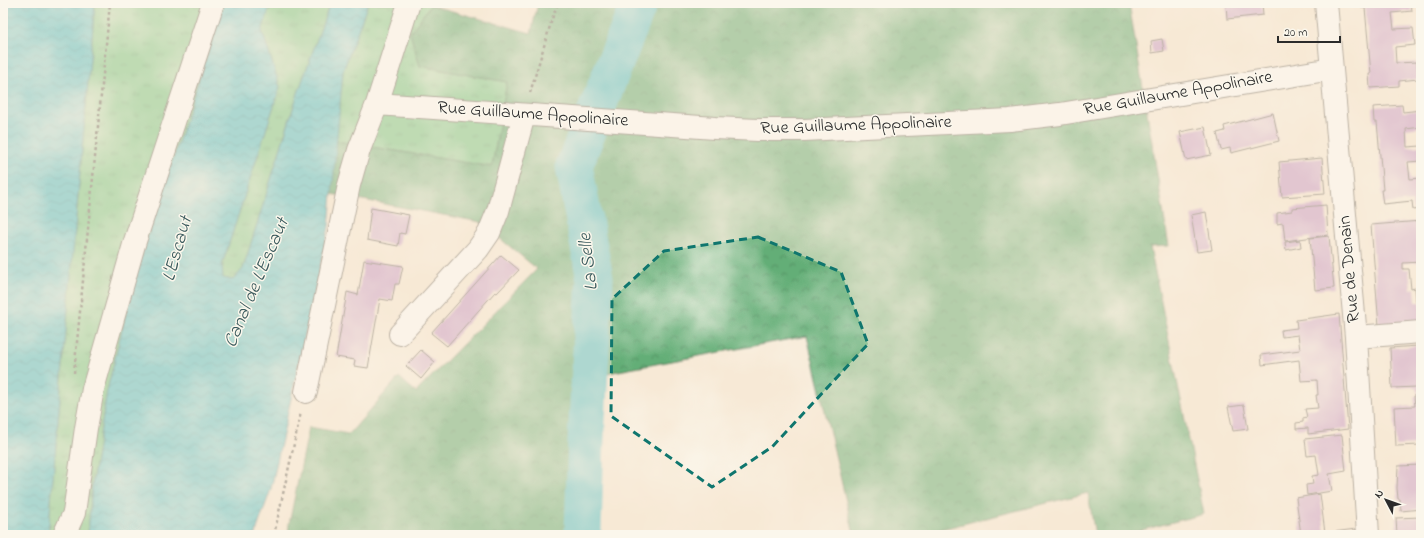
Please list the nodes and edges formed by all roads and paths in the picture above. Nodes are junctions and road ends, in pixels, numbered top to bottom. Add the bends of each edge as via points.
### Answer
1 (110, 3) edge
2 (212, 3) edge
3 (408, 3) edge
4 (558, 3) edge
5 (1326, 3) edge
6 (1332, 69) junction
7 (377, 104) junction
8 (524, 115) junction
9 (1421, 332) edge
10 (400, 334) dead end
11 (1356, 337) junction
12 (73, 376) dead end
13 (306, 392) joint
14 (64, 535) edge
15 (274, 535) edge
16 (1368, 535) edge

1 - 12 path
2 - 14 street via 135,241 93,389 74,513
3 - 7 street
4 - 8 path
5 - 6 street, Rue de Denain
6 - 8 street, Rue Guillaume Appolinaire via 1010,120 780,130
6 - 11 street, Rue de Denain
7 - 8 street, Rue Guillaume Appolinaire
7 - 13 street via 349,185
8 - 10 street via 498,211 489,233 478,249
9 - 11 street
11 - 16 street, Rue de Denain
13 - 15 path

